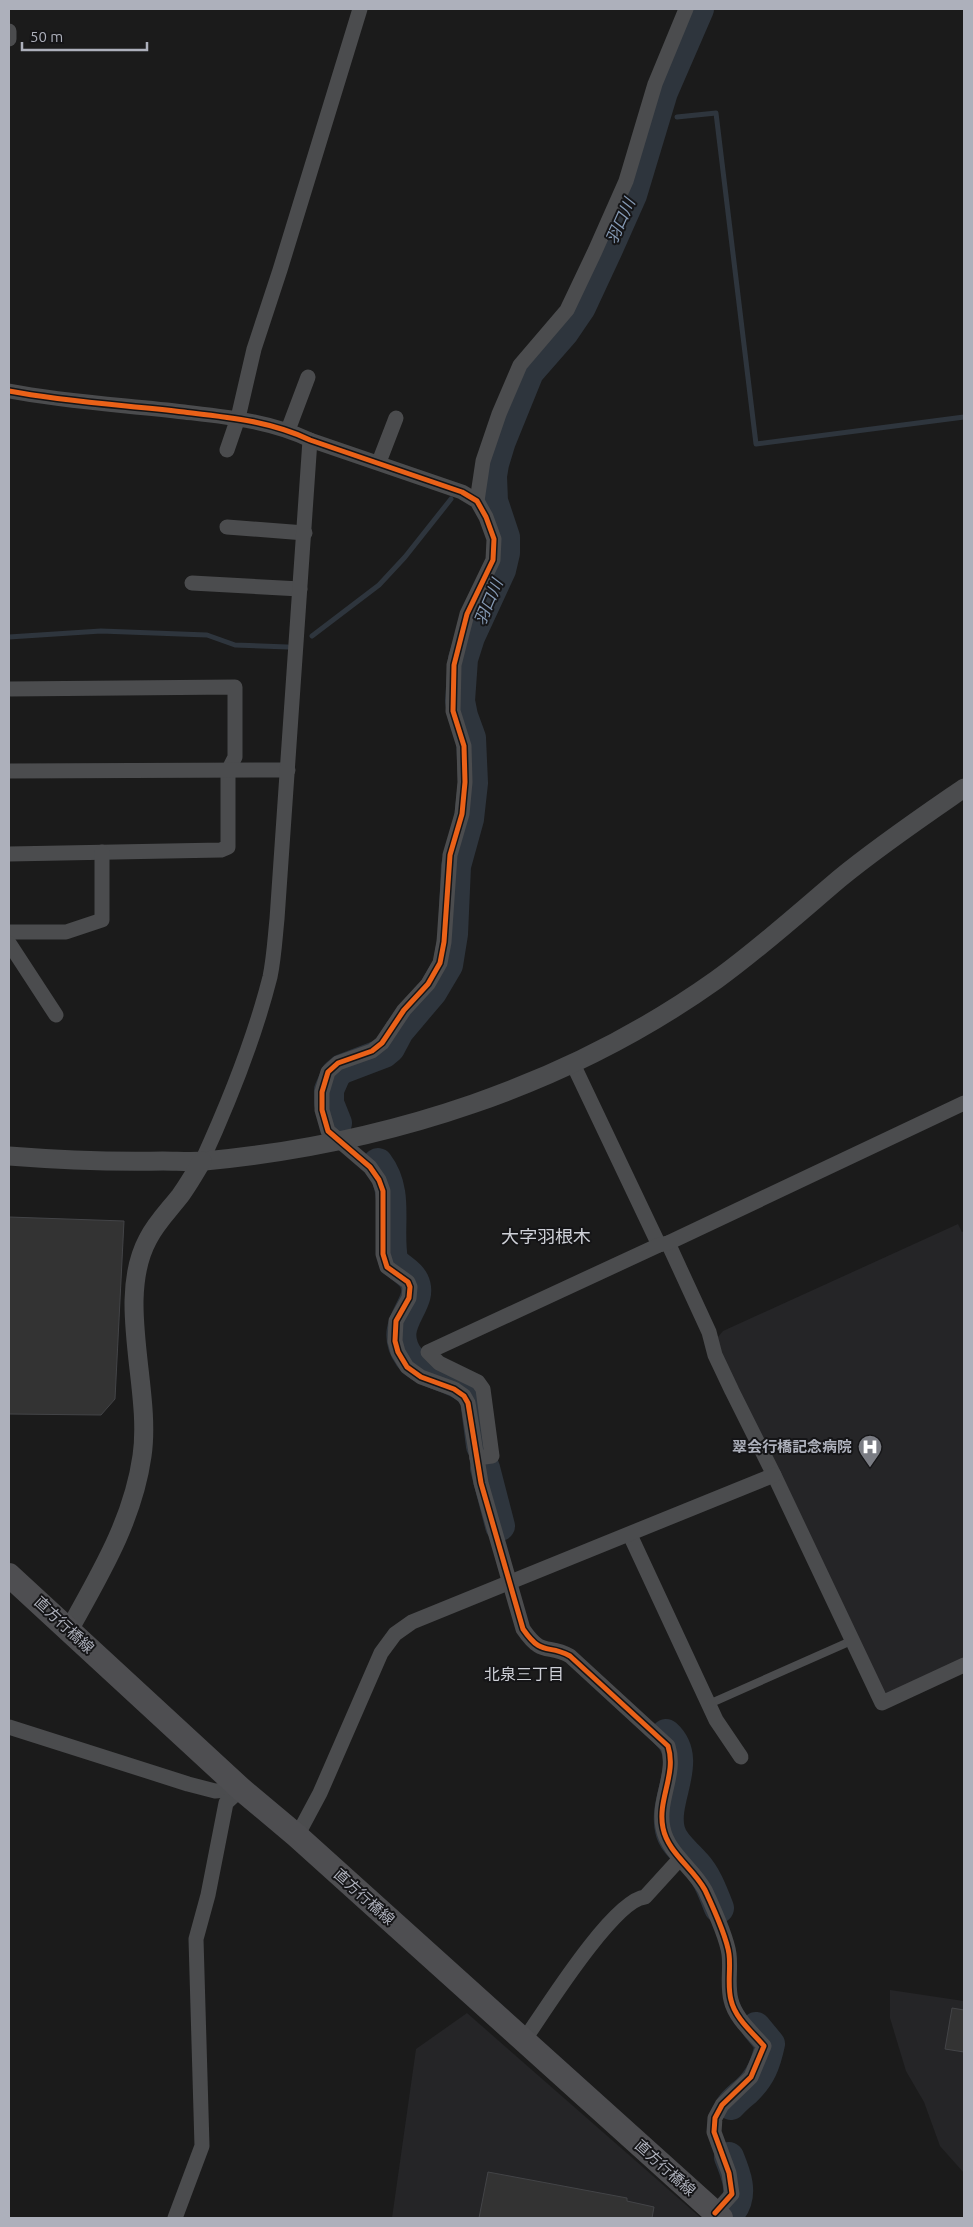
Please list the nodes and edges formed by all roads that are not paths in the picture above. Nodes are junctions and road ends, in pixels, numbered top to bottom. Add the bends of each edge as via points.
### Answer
1 (360, 9) edge
2 (686, 9) edge
3 (9, 31) edge
4 (9, 38) edge
5 (308, 377) dead end
6 (9, 391) edge
7 (238, 418) junction
8 (396, 418) dead end
9 (288, 430) junction
10 (310, 440) junction
11 (227, 450) dead end
12 (379, 462) junction
13 (477, 501) junction
14 (227, 527) dead end
15 (305, 534) junction
16 (192, 583) dead end
17 (300, 589) junction
18 (9, 690) edge
19 (288, 770) junction
20 (9, 771) edge
21 (228, 771) junction
22 (964, 788) edge
23 (102, 852) junction
24 (9, 854) edge
25 (9, 932) edge
26 (9, 943) edge
27 (56, 1015) dead end
28 (572, 1062) junction
29 (964, 1102) edge
30 (342, 1141) junction
31 (9, 1156) edge
32 (202, 1161) junction
33 (663, 1244) junction
34 (477, 1458) junction
35 (774, 1475) junction
36 (630, 1534) junction
37 (9, 1575) edge
38 (509, 1583) junction
39 (69, 1630) junction
40 (851, 1642) junction
41 (964, 1665) edge
42 (709, 1704) junction
43 (9, 1727) edge
44 (741, 1757) dead end
45 (241, 1789) junction
46 (297, 1836) junction
47 (676, 1863) dead end
48 (523, 2042) junction
49 (718, 2215) edge
50 (175, 2218) edge

1 - 7 street via 254,349
2 - 13 street via 655,84 626,181 595,251 567,310 520,365 499,414 483,461
3 - 4 street
5 - 9 street
6 - 7 street
7 - 9 street
7 - 11 street
8 - 12 street
9 - 10 street
10 - 12 street
10 - 15 street
12 - 13 street via 462,492
13 - 30 street via 494,539 493,560 467,614 454,665 453,711 464,746 465,782 462,814 450,855 440,963 428,984 404,1010 382,1043 372,1051 338,1063 328,1072 322,1092 322,1110 328,1131
14 - 15 street
15 - 17 street
16 - 17 street
17 - 19 street
18 - 21 street via 235,687 235,757
19 - 21 street
19 - 32 street via 278,919 270,976 225,1109
20 - 21 street
21 - 23 street via 228,846 221,850
22 - 28 street via 841,878 715,980 625,1037
23 - 24 street
23 - 25 street via 102,920 66,932
26 - 27 street
28 - 30 street via 523,1085 443,1115
28 - 33 street
29 - 33 street
30 - 32 street
30 - 34 street via 379,1180 383,1191 383,1254 387,1267 410,1287 409,1298 396,1321 398,1352 407,1367 421,1377 464,1396
31 - 32 street via 128,1162
32 - 39 street via 148,1239 138,1266 134,1294 144,1430 142,1455 132,1499 114,1547
33 - 34 street via 428,1352 438,1363 478,1382 483,1389 492,1456
33 - 35 street via 709,1332 724,1373
34 - 38 street
35 - 36 street
35 - 40 street
36 - 38 street
36 - 42 street
37 - 39 main road, 直方行橋線
38 - 46 street via 412,1622 395,1634 381,1653 320,1793
38 - 49 street via 523,1629 531,1641 548,1651 570,1656 668,1746 672,1757 663,1808 665,1836 705,1891 729,1954 731,2001 739,2017 764,2046 751,2077 722,2104 714,2118 714,2132 729,2173 732,2194
39 - 45 main road, 直方行橋線
40 - 41 street via 882,1703
40 - 42 lane
42 - 44 street
43 - 45 street via 188,1784 216,1791
45 - 46 main road, 直方行橋線
45 - 50 street via 226,1803 196,1939 202,2146
46 - 48 main road, 直方行橋線
47 - 48 street via 645,1897 623,1909 591,1944
48 - 49 main road, 直方行橋線

